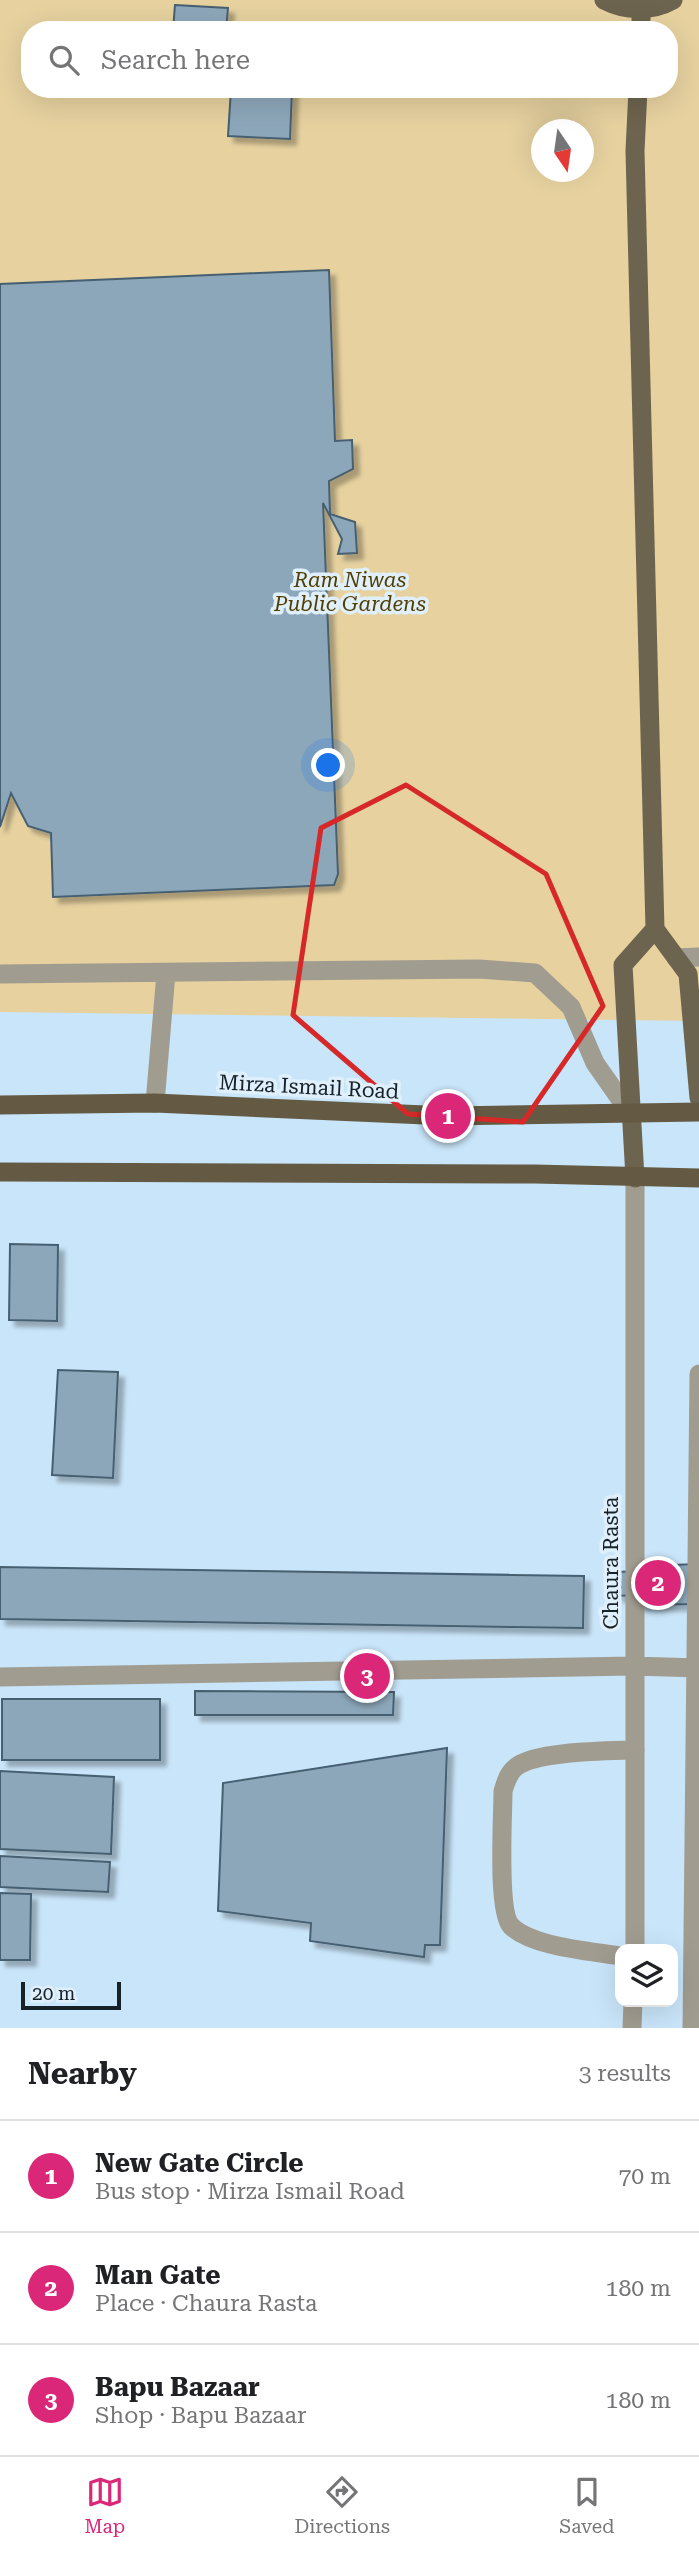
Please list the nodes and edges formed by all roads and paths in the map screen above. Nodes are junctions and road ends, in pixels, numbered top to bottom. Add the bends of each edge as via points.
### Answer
1 (604, 0) edge
2 (673, 0) edge
3 (641, 9) junction
4 (640, 21) edge
5 (638, 98) edge
6 (655, 929) junction
7 (699, 957) edge
8 (676, 958) junction
9 (166, 973) junction
10 (0, 974) edge
11 (699, 1098) edge
12 (155, 1103) junction
13 (0, 1105) edge
14 (699, 1112) edge
15 (630, 1113) junction
16 (0, 1172) edge
17 (635, 1178) junction
18 (699, 1178) edge
19 (699, 1374) edge
20 (633, 1666) junction
21 (698, 1668) edge
22 (0, 1676) edge
23 (635, 1750) junction
24 (635, 1944) edge
25 (615, 1955) edge
26 (633, 2007) edge
27 (632, 2028) edge
28 (692, 2028) edge

1 - 3 main road
2 - 3 main road
3 - 4 main road
5 - 6 main road via 635,151
6 - 8 main road
6 - 15 main road via 623,965
7 - 8 street
8 - 11 main road via 688,974
9 - 10 street
9 - 12 street
9 - 15 street via 479,969 535,973 571,1007 595,1063
12 - 13 highway, Mirza Ismail Road
12 - 15 highway, Mirza Ismail Road via 448,1116
14 - 15 highway, Mirza Ismail Road
15 - 17 main road
16 - 17 highway
17 - 18 highway
17 - 20 street, Chaura Rasta
19 - 21 street
20 - 21 street
20 - 22 street
20 - 23 street, Chaura Rasta
21 - 28 street
23 - 24 street, Chaura Rasta
23 - 25 street via 534,1760 516,1766 503,1791 504,1912 510,1925 525,1936
26 - 27 street

